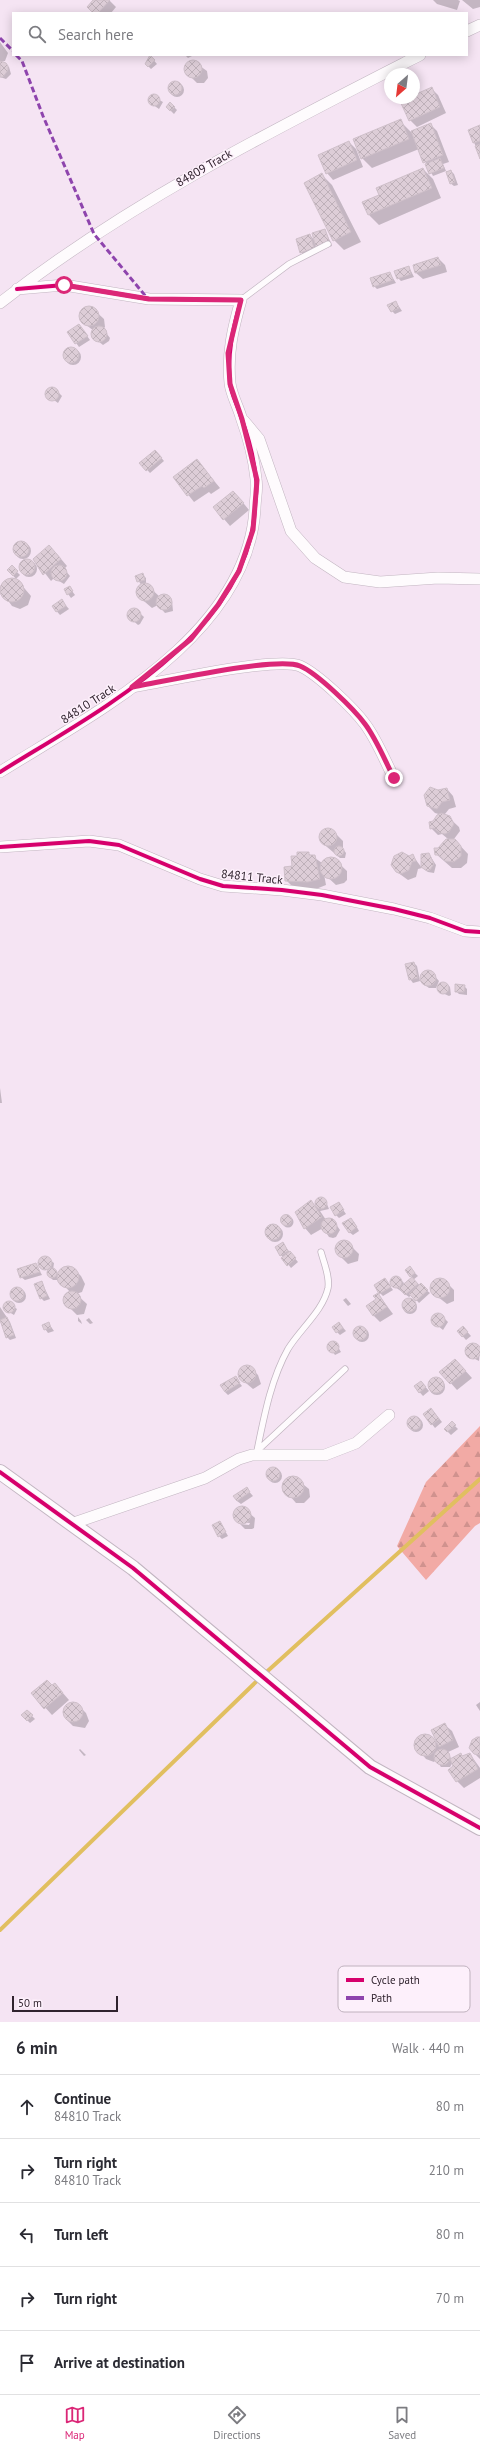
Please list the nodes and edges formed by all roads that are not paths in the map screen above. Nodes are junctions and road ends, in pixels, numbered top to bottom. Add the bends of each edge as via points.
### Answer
1 (480, 25) edge
2 (468, 31) edge
3 (418, 56) edge
4 (328, 244) dead end
5 (17, 289) junction
6 (241, 300) junction
7 (0, 303) edge
8 (242, 419) junction
9 (480, 579) edge
10 (132, 687) junction
11 (0, 772) edge
12 (394, 778) dead end
13 (0, 847) edge
14 (480, 932) edge
15 (321, 1252) dead end
16 (345, 1369) dead end
17 (389, 1415) dead end
18 (255, 1453) junction
19 (0, 1472) edge
20 (71, 1524) junction
21 (480, 1828) edge

1 - 2 street
3 - 5 street, 84809 Track via 208,165 94,234
4 - 6 lane via 289,264
5 - 6 street via 64,285 149,299
5 - 7 street, 84809 Track
6 - 8 street, 84810 Track via 228,353 230,384
8 - 9 street via 259,439 291,531 315,558 344,577 380,582 438,578
8 - 10 street, 84810 Track via 257,480 253,530 239,571 218,605 191,639
10 - 11 street, 84810 Track
10 - 12 street via 258,666 299,666 316,676 366,725
13 - 14 street, 84811 Track via 90,841 119,845 223,886 322,895 394,909 430,918 465,931
15 - 18 lane via 329,1281 328,1288 325,1297 298,1334 278,1369
16 - 18 lane
17 - 18 street via 356,1443 325,1456
18 - 20 street via 204,1478
19 - 20 street
20 - 21 street via 133,1568 370,1767

